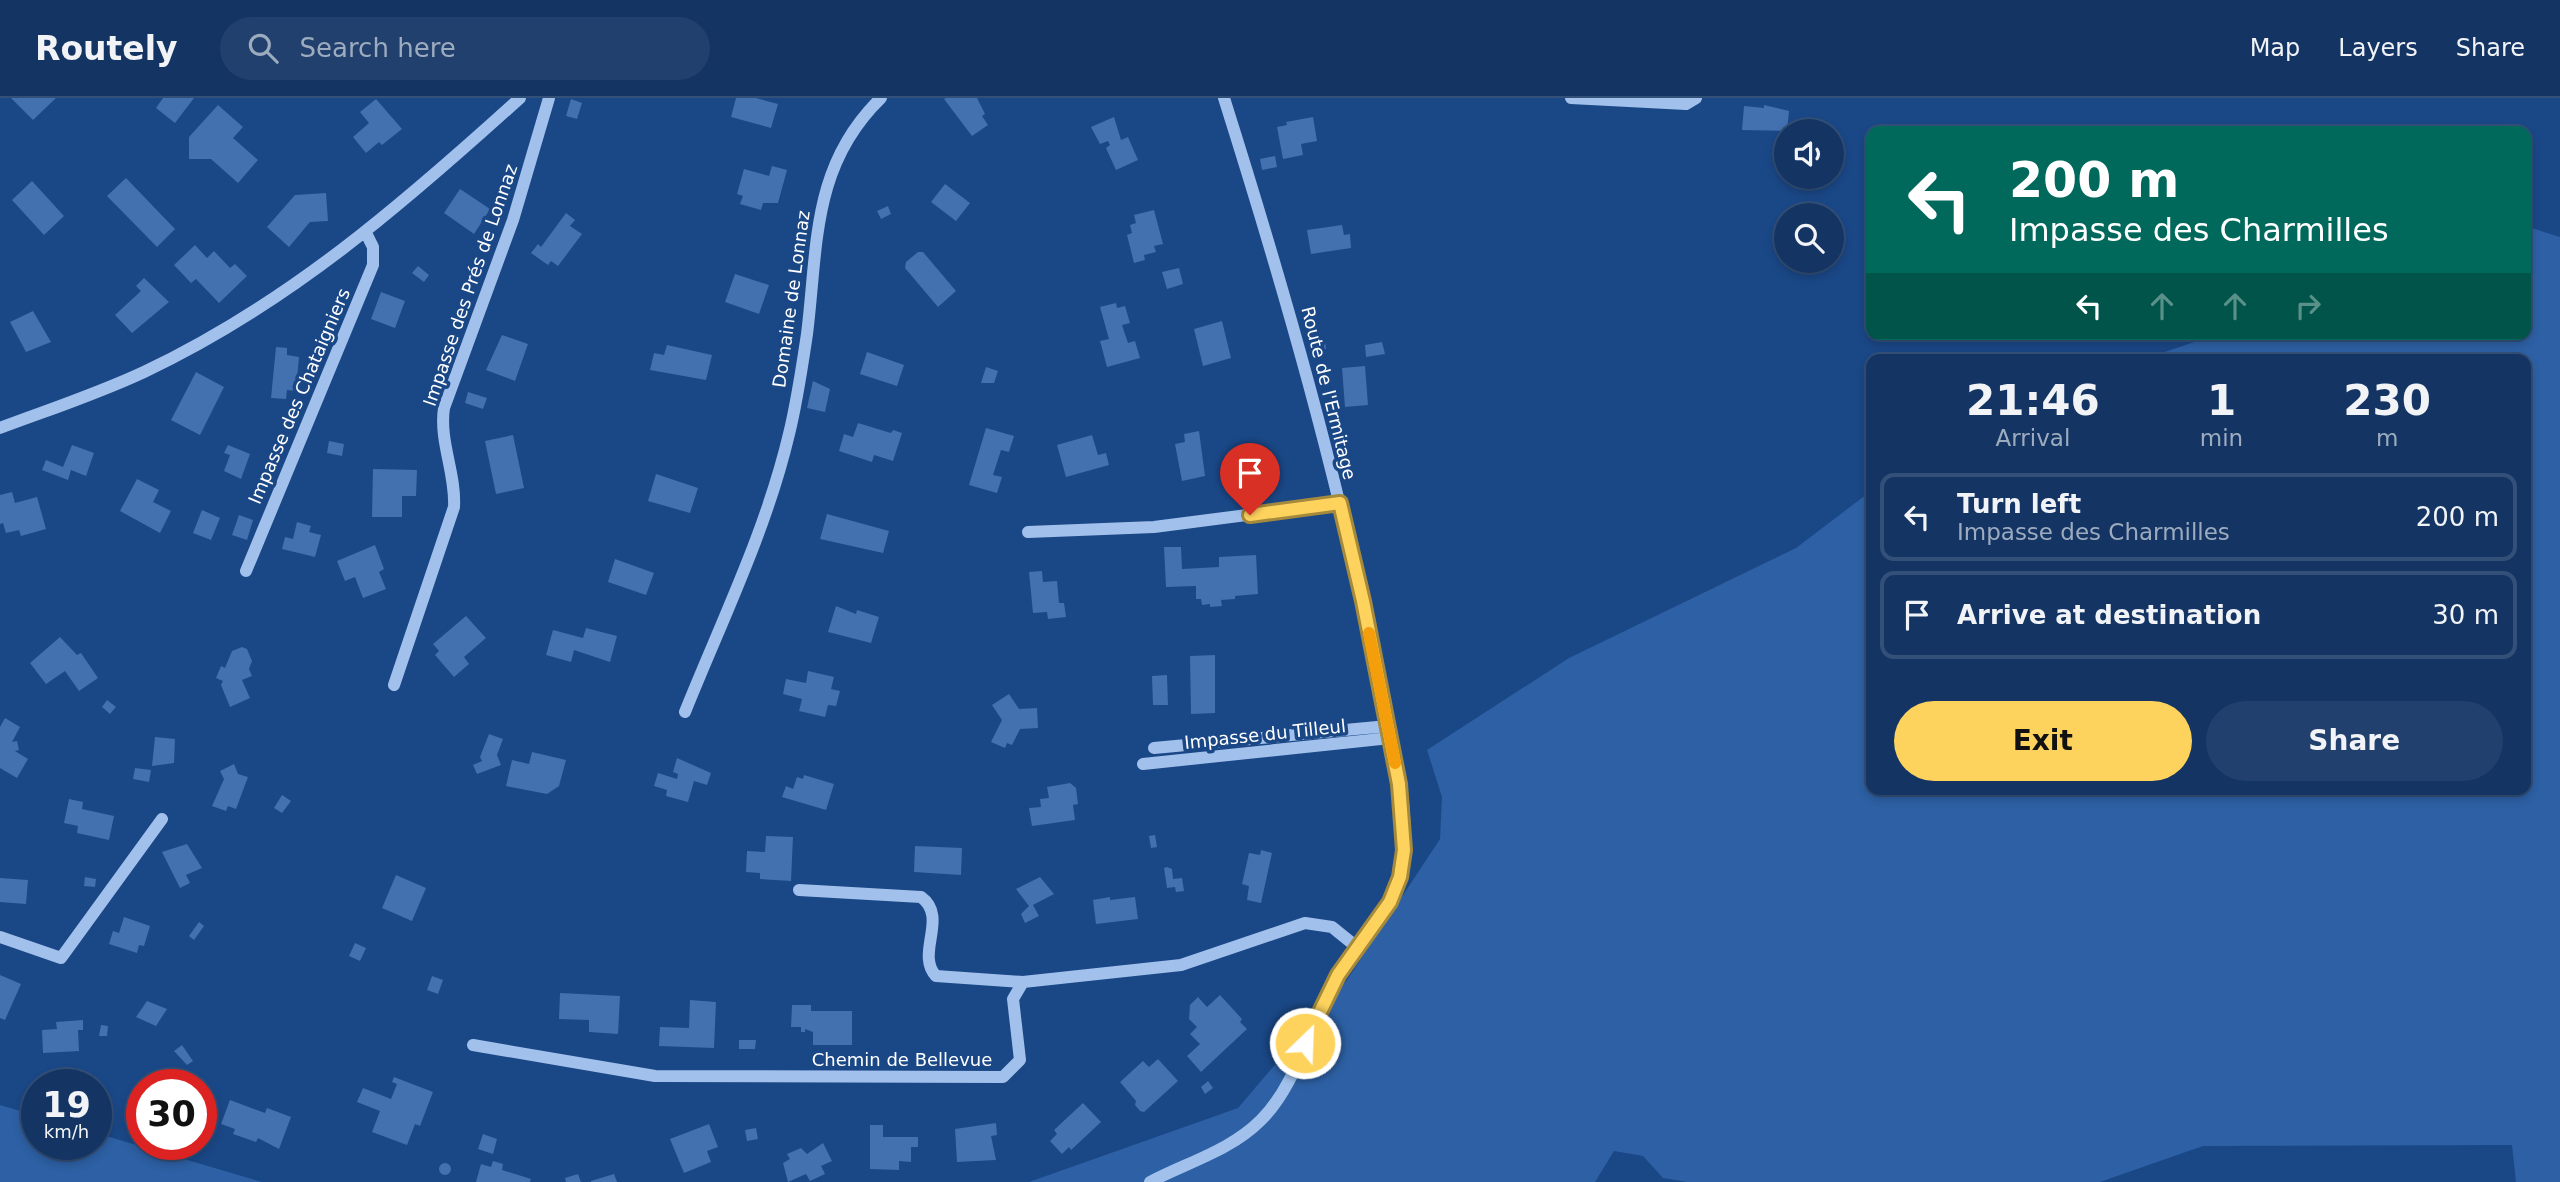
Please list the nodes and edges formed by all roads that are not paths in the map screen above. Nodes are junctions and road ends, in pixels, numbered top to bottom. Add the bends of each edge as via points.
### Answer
1 (520, 98) edge
2 (549, 98) edge
3 (881, 98) edge
4 (1224, 98) edge
5 (1571, 98) edge
6 (1696, 98) edge
7 (366, 233) junction
8 (0, 428) edge
9 (1340, 503) junction
10 (1028, 532) dead end
11 (246, 571) dead end
12 (394, 685) dead end
13 (685, 712) dead end
14 (1389, 732) junction
15 (1154, 748) dead end
16 (1143, 764) dead end
17 (162, 819) dead end
18 (799, 890) dead end
19 (0, 937) edge
20 (1358, 948) junction
21 (1023, 982) junction
22 (473, 1045) dead end
23 (1150, 1182) edge

1 - 7 street
2 - 12 street, Impasse des Prés de Lonnaz via 513,220 444,408 442,431 454,507
3 - 13 street, Domaine de Lonnaz via 862,117 835,164 817,222 807,335 789,433 759,537
4 - 9 street, Route de l'Ermitage via 1284,290
5 - 6 street via 1686,104
7 - 8 street via 285,290 174,356
7 - 11 street, Impasse des Chataigniers via 373,247 373,265
9 - 10 street via 1154,527
9 - 14 street, Route de l'Ermitage
14 - 15 street
14 - 16 street, Impasse du Tilleul
14 - 20 street, Route de l'Ermitage via 1404,822 1403,864 1390,902
17 - 19 street via 61,958
18 - 21 street via 921,897 933,915 929,961 936,976
20 - 21 street via 1332,927 1305,923 1181,965
20 - 23 street, Route de l'Ermitage via 1330,989 1286,1087 1261,1119 1229,1144
21 - 22 street, Chemin de Bellevue via 1013,999 1020,1060 1003,1077 655,1076

